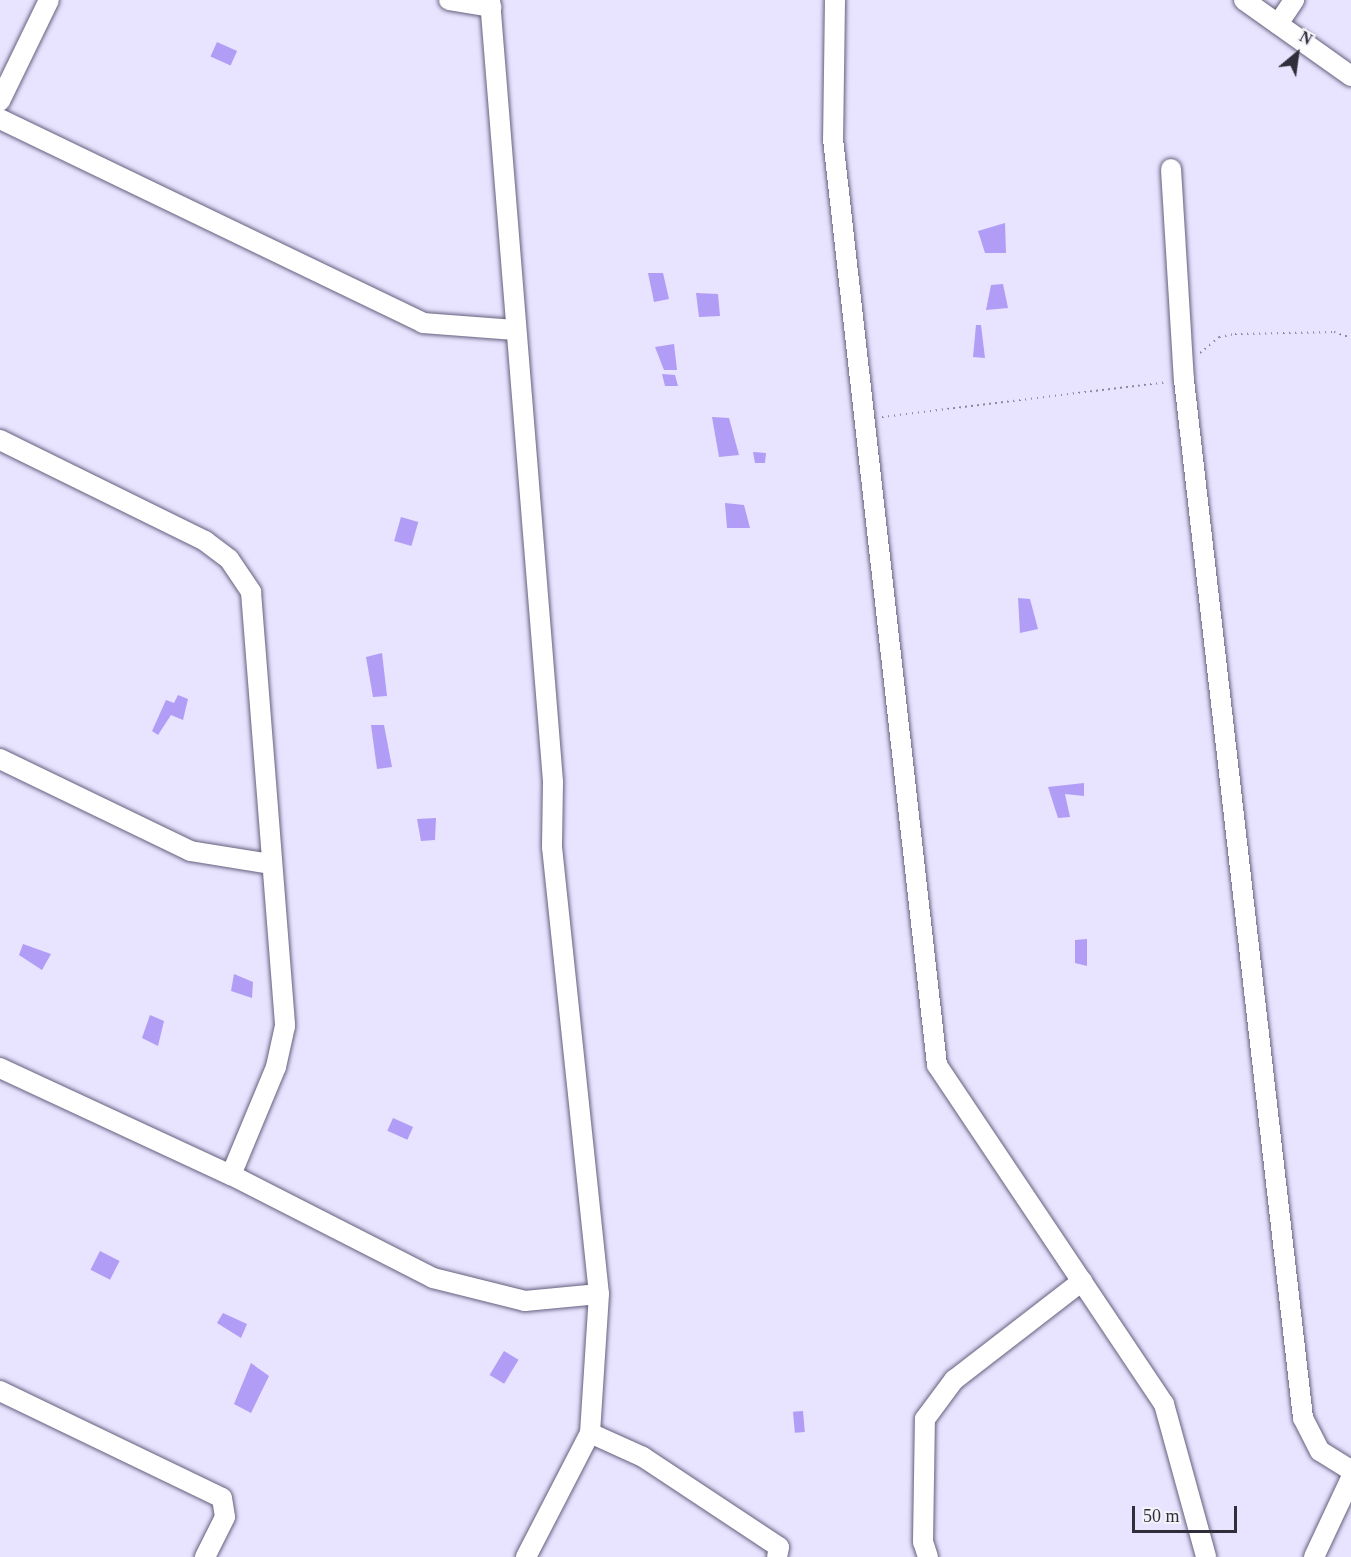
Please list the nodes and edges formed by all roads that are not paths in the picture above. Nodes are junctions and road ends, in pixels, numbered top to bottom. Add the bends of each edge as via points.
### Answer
1 (49, 0) edge
2 (449, 0) edge
3 (834, 0) edge
4 (1244, 0) edge
5 (1294, 0) edge
6 (491, 3) edge
7 (1278, 24) junction
8 (1351, 76) edge
9 (0, 101) edge
10 (0, 119) edge
11 (1171, 170) dead end
12 (515, 330) junction
13 (0, 441) edge
14 (0, 759) edge
15 (270, 864) junction
16 (0, 1068) edge
17 (231, 1175) junction
18 (1082, 1281) junction
19 (599, 1294) junction
20 (0, 1391) edge
21 (590, 1432) junction
22 (1351, 1470) edge
23 (1351, 1478) edge
24 (205, 1557) edge
25 (526, 1557) edge
26 (777, 1557) edge
27 (928, 1557) edge
28 (1206, 1557) edge
29 (1314, 1557) edge

1 - 9 street
2 - 6 street
3 - 18 street via 833,139 861,419 937,1065
4 - 7 street
5 - 7 street
6 - 12 street
7 - 8 street
10 - 12 street via 423,323
11 - 22 street via 1184,380 1303,1419 1320,1451
12 - 19 street via 553,782 555,878
13 - 15 street via 195,535 229,560 251,592 258,628
14 - 15 street via 190,851
15 - 17 street via 285,1026 276,1067
16 - 17 street
17 - 19 street via 405,1265 467,1290 555,1302
18 - 27 street via 954,1380 925,1419 923,1542
18 - 28 street via 1164,1404
19 - 21 street
20 - 24 street via 222,1498 225,1517
21 - 25 street
21 - 26 street via 643,1457 779,1547
23 - 29 street

